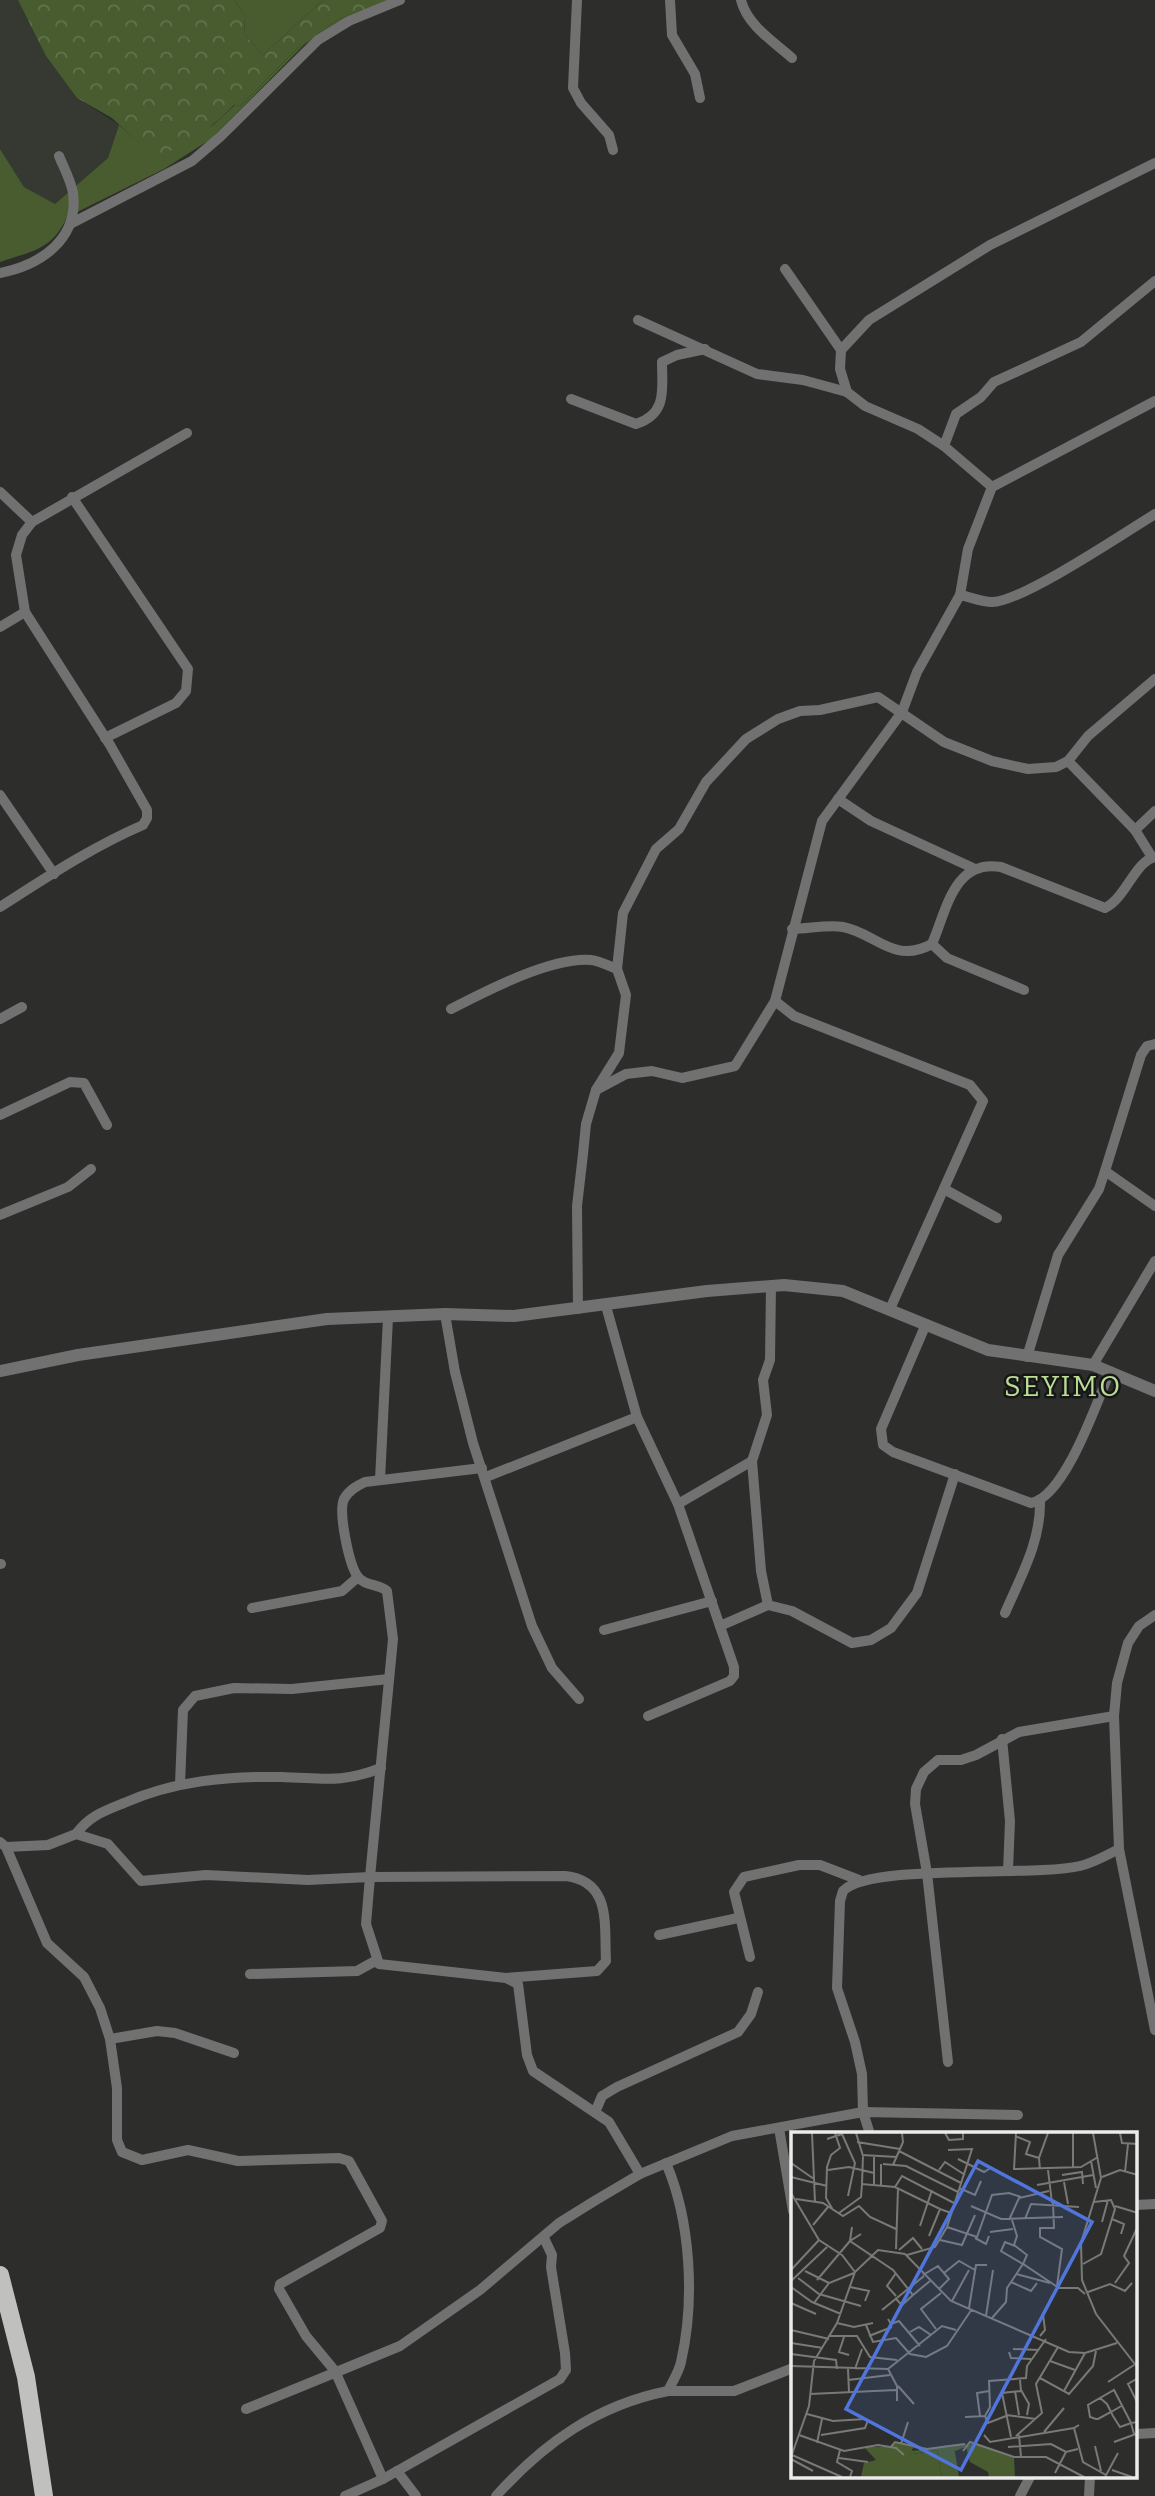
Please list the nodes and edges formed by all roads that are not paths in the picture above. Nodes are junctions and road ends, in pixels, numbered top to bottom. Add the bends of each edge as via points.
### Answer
1 (400, 0) edge
2 (577, 0) edge
3 (670, 0) edge
4 (741, 0) edge
5 (792, 58) dead end
6 (700, 98) dead end
7 (613, 150) dead end
8 (60, 156) dead end
9 (1155, 163) edge
10 (72, 223) junction
11 (785, 269) dead end
12 (0, 273) edge
13 (1155, 281) edge
14 (638, 320) dead end
15 (705, 349) junction
16 (841, 350) junction
17 (847, 392) junction
18 (571, 399) dead end
19 (1155, 401) edge
20 (187, 433) dead end
21 (944, 446) junction
22 (992, 487) junction
23 (0, 492) edge
24 (72, 497) junction
25 (1155, 514) edge
26 (32, 522) junction
27 (960, 595) junction
28 (25, 612) junction
29 (0, 627) edge
30 (1155, 679) edge
31 (902, 712) junction
32 (105, 738) junction
33 (1068, 761) junction
34 (0, 795) edge
35 (838, 799) junction
36 (1155, 811) edge
37 (1135, 830) junction
38 (1153, 857) edge
39 (973, 868) junction
40 (54, 874) junction
41 (0, 907) edge
42 (792, 929) junction
43 (932, 944) junction
44 (617, 970) junction
45 (1024, 989) dead end
46 (775, 1001) junction
47 (22, 1007) dead end
48 (451, 1009) dead end
49 (0, 1019) edge
50 (1155, 1044) edge
51 (596, 1090) junction
52 (0, 1115) edge
53 (107, 1125) dead end
54 (91, 1169) dead end
55 (1105, 1171) junction
56 (944, 1189) junction
57 (1155, 1206) edge
58 (0, 1215) edge
59 (997, 1218) dead end
60 (1155, 1261) edge
61 (771, 1286) junction
62 (606, 1306) junction
63 (578, 1309) junction
64 (890, 1309) junction
65 (446, 1314) junction
66 (388, 1318) junction
67 (926, 1324) junction
68 (1027, 1357) junction
69 (1093, 1366) junction
70 (0, 1371) edge
71 (1110, 1371) junction
72 (1155, 1391) edge
73 (637, 1417) junction
74 (752, 1461) junction
75 (484, 1472) junction
76 (954, 1474) junction
77 (380, 1480) junction
78 (1040, 1501) junction
79 (678, 1504) junction
80 (358, 1577) junction
81 (712, 1601) junction
82 (768, 1605) junction
83 (251, 1608) dead end
84 (1005, 1613) dead end
85 (1155, 1615) edge
86 (720, 1626) junction
87 (604, 1630) dead end
88 (389, 1679) junction
89 (579, 1699) dead end
90 (648, 1716) dead end
91 (1114, 1716) junction
92 (1002, 1739) junction
93 (381, 1768) junction
94 (180, 1784) junction
95 (76, 1834) junction
96 (3, 1845) edge
97 (1119, 1849) junction
98 (1008, 1871) junction
99 (927, 1873) junction
100 (370, 1877) junction
101 (859, 1880) junction
102 (738, 1918) junction
103 (659, 1935) dead end
104 (750, 1957) dead end
105 (377, 1960) junction
106 (1155, 1973) edge
107 (250, 1974) dead end
108 (1142, 1974) junction
109 (506, 1978) junction
110 (758, 1992) dead end
111 (1155, 2030) edge
112 (110, 2039) junction
113 (234, 2053) dead end
114 (948, 2062) dead end
115 (596, 2110) junction
116 (863, 2112) junction
117 (1018, 2115) dead end
118 (779, 2128) junction
119 (869, 2132) edge
120 (666, 2164) junction
121 (640, 2174) junction
122 (791, 2199) edge
123 (544, 2238) junction
124 (0, 2275) edge
125 (791, 2369) edge
126 (335, 2371) junction
127 (668, 2391) junction
128 (246, 2409) dead end
129 (397, 2471) junction
130 (1029, 2478) edge
131 (1090, 2478) edge
132 (383, 2479) junction
133 (44, 2496) edge
134 (345, 2496) edge
135 (415, 2496) edge
136 (496, 2496) edge
137 (1020, 2496) edge
138 (1090, 2496) edge

1 - 10 street via 318,40 192,161
2 - 7 street via 573,88 609,135
3 - 6 street via 672,35 695,74
4 - 5 street via 757,27
8 - 10 street via 72,190
9 - 16 street via 990,245 869,320
10 - 12 street via 56,248 38,260
11 - 16 street
13 - 21 street via 1081,342 994,382 956,414
14 - 15 street
15 - 17 street via 757,374
15 - 18 street via 662,362 663,397 646,421 636,424
16 - 17 street via 840,369
17 - 21 street
19 - 22 street
20 - 24 street
21 - 22 street
22 - 27 street via 968,549
23 - 26 street
24 - 26 street
24 - 32 street via 188,669 186,691 176,703
25 - 27 street via 1045,582 1012,596 994,603
26 - 28 street via 16,555
27 - 31 street via 917,672
28 - 29 street
28 - 32 street
30 - 33 street via 1088,736
31 - 33 street via 944,742 992,761 1028,769 1056,767
31 - 35 street
31 - 44 street via 878,697 800,711 746,739 706,782 679,829 656,849 622,914
32 - 40 street via 147,818 143,825 80,854
33 - 37 street
34 - 40 street
35 - 39 street via 883,827
35 - 42 street via 822,821
36 - 37 street
37 - 38 street
38 - 39 street via 1144,862 1117,902 1105,908 1001,867
39 - 43 street via 960,877
40 - 41 street
42 - 43 street via 839,926 899,951
42 - 46 street
43 - 45 street via 947,958
44 - 48 street via 593,960 561,964 502,983
44 - 51 street via 626,995 619,1053
46 - 51 street via 735,1066 682,1078 652,1071 626,1074
46 - 56 street via 794,1016 976,1089 982,1108
47 - 49 street
50 - 55 street via 1147,1046 1142,1055
51 - 63 street via 586,1124 577,1206
52 - 53 street via 70,1082 84,1083
54 - 58 street via 68,1187
55 - 57 street
55 - 68 street via 1099,1189 1058,1255
56 - 59 street
56 - 64 street
60 - 69 street
61 - 62 street
61 - 64 street via 827,1287
61 - 74 street via 770,1360 763,1380 766,1415
62 - 63 street
62 - 73 street
63 - 65 street via 514,1317
64 - 67 street
65 - 66 street
65 - 75 street via 456,1372
66 - 70 street via 278,1325
66 - 77 street
67 - 68 street via 988,1350
67 - 76 street via 881,1437 888,1449
68 - 69 street
69 - 71 street
71 - 72 street
71 - 78 street via 1061,1477
73 - 75 street
73 - 79 street
74 - 79 street
74 - 82 street
75 - 77 street
75 - 89 street via 532,1626 552,1668
76 - 78 street via 1031,1503
76 - 82 street via 917,1593 891,1628 871,1640 852,1643 792,1611
77 - 80 street via 355,1487 341,1509
78 - 84 street via 1041,1524
79 - 81 street
80 - 83 street via 342,1591
80 - 88 street via 382,1587 390,1596
81 - 86 street
81 - 87 street
82 - 86 street
85 - 91 street via 1139,1626 1128,1643
86 - 90 street via 734,1676
88 - 93 street
88 - 94 street via 292,1689 234,1688 195,1696 183,1710
91 - 92 street via 1040,1727
91 - 97 street
92 - 98 street via 1010,1821
92 - 99 street via 961,1760 938,1760 924,1772 915,1804
93 - 94 street via 336,1781 252,1777
93 - 100 street
94 - 95 street via 154,1790 87,1819
95 - 96 street via 48,1844
95 - 100 street via 108,1844 141,1881 206,1875 308,1880
96 - 112 street via 38,1927 57,1955 84,1977
97 - 98 street via 1082,1866
97 - 108 street
98 - 99 street
99 - 101 street
99 - 114 street
100 - 105 street via 366,1924
100 - 109 street via 565,1876 593,1885 604,1902 606,1961 597,1971
101 - 102 street via 820,1865 744,1877 734,1892
101 - 116 street via 843,1891 840,1901 836,1961 837,1989 862,2074
102 - 103 street
102 - 104 street
105 - 107 street via 357,1971
105 - 109 street via 383,1966
106 - 108 street
108 - 111 street
109 - 115 street via 518,1984 533,2071 560,2092
110 - 115 street via 751,2014 738,2032 617,2087 602,2096
112 - 113 street via 176,2032
112 - 126 street via 117,2088 117,2140 127,2156 142,2160 188,2150 238,2161 349,2161 382,2221 380,2228 279,2286 306,2336
115 - 121 street via 617,2131
116 - 117 street
116 - 118 street
116 - 119 street
118 - 120 street via 747,2131
118 - 122 street
120 - 121 street
120 - 127 street via 678,2195 689,2304 681,2363
121 - 123 street via 559,2223
123 - 126 street via 497,2278 412,2338
123 - 129 street via 552,2255 566,2370 549,2387
124 - 133 highway via 26,2377
125 - 127 street via 734,2390
126 - 128 street
126 - 132 street
127 - 136 street via 592,2416 516,2474
129 - 132 street
129 - 135 street
130 - 137 street
131 - 138 street
132 - 134 street

